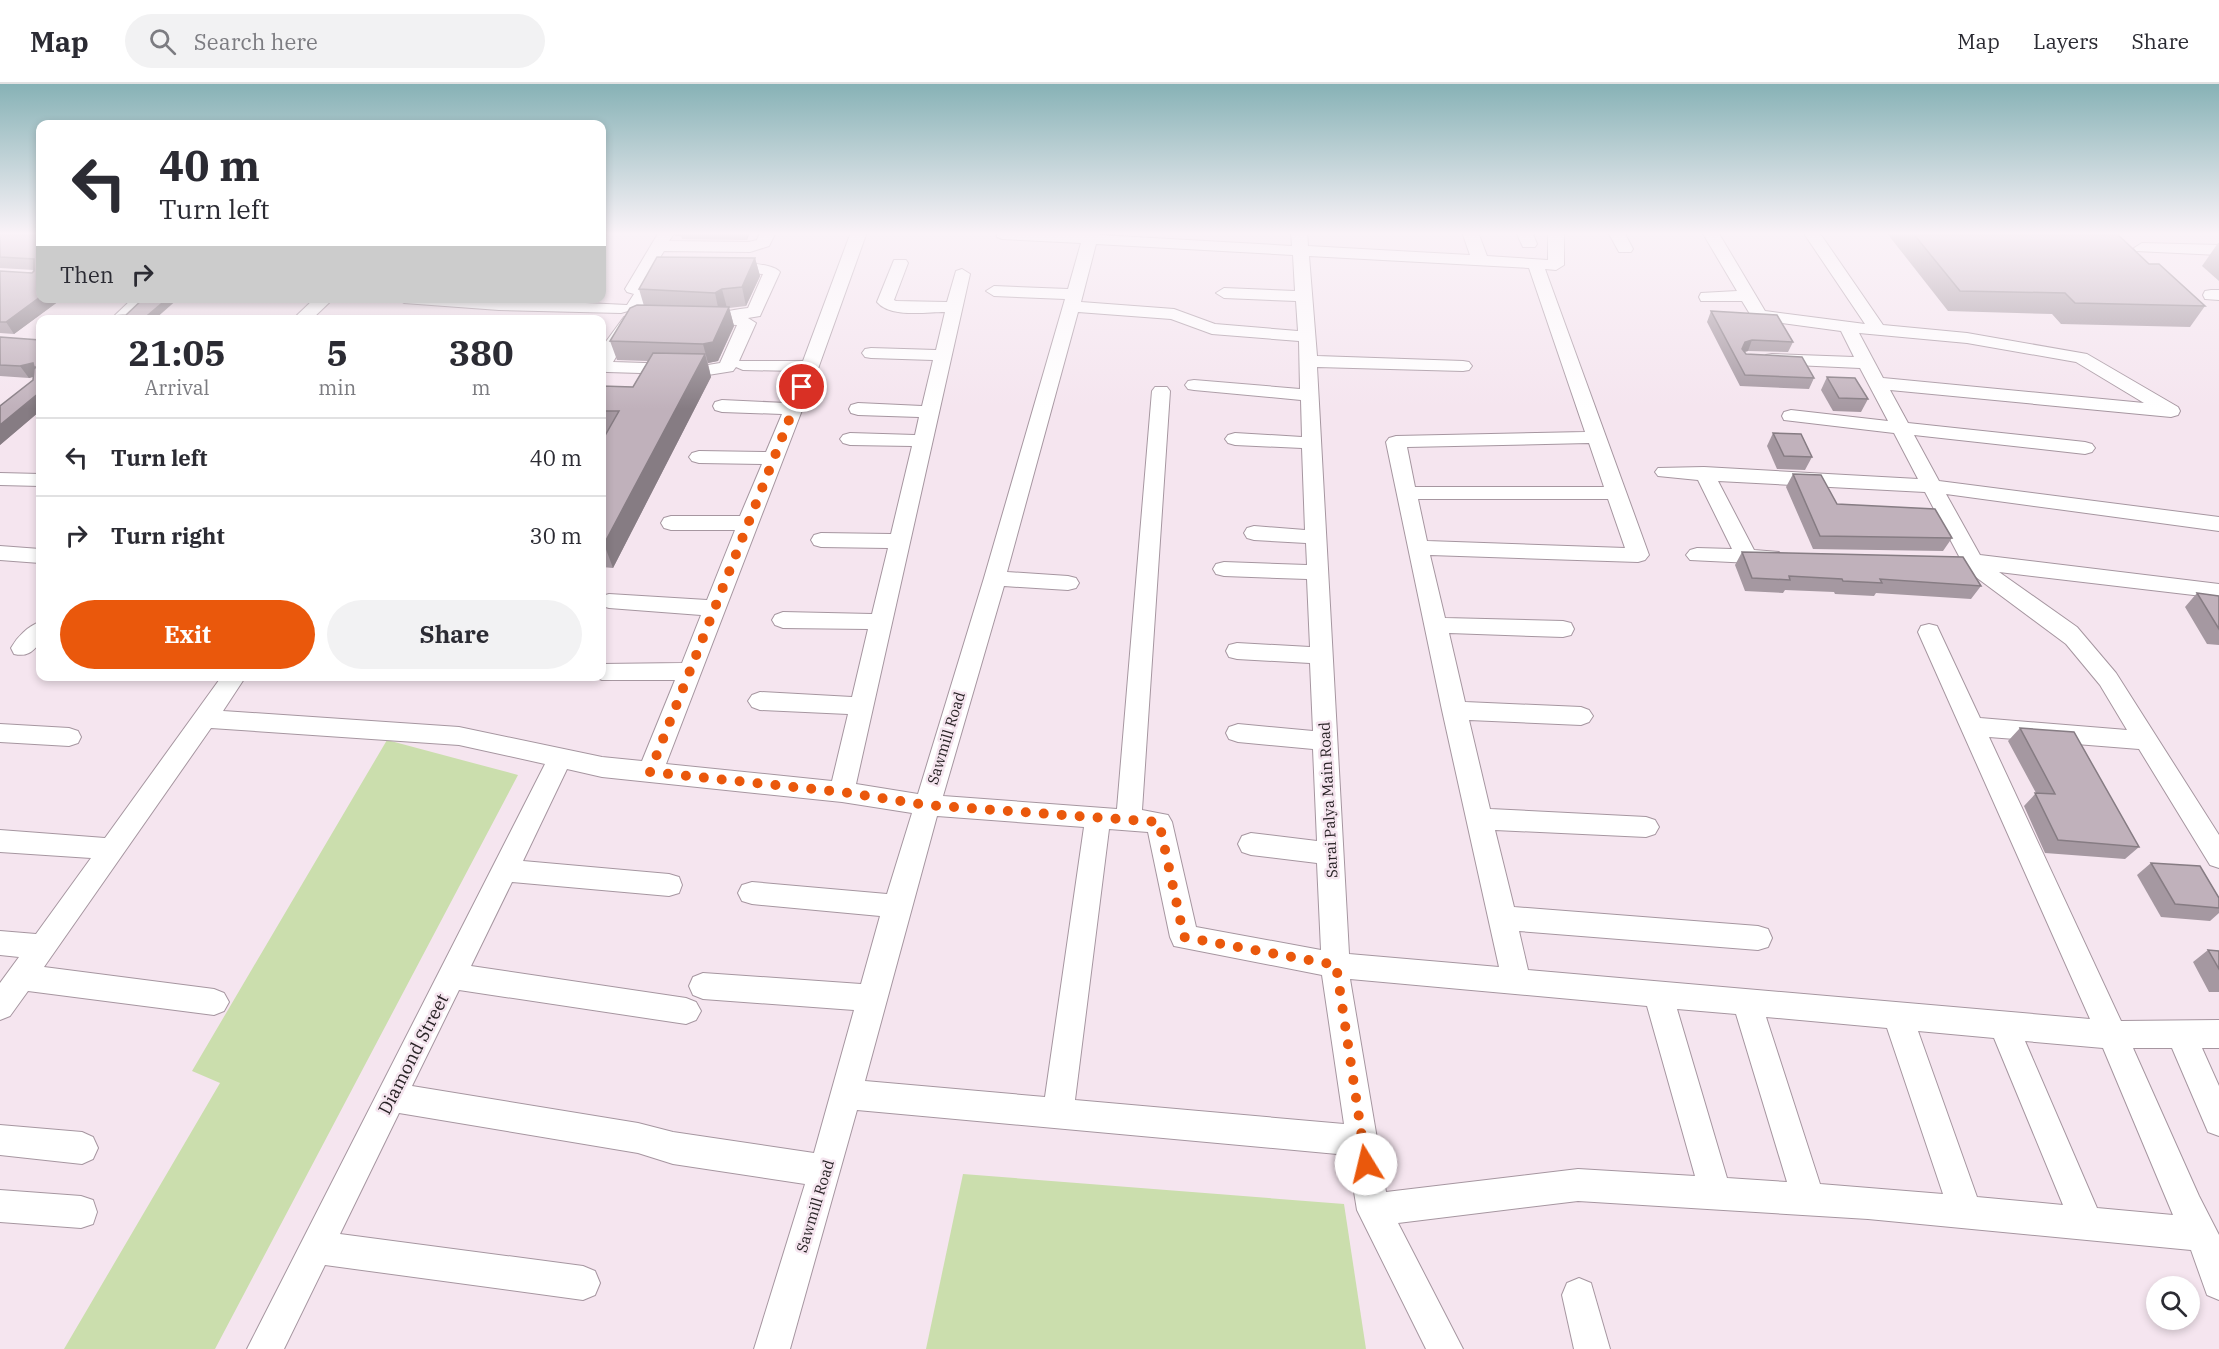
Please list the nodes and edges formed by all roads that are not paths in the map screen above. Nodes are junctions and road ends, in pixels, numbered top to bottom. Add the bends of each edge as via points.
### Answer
1 (636, 291) edge
2 (643, 291) edge
3 (763, 291) edge
4 (837, 291) edge
5 (889, 291) edge
6 (958, 291) edge
7 (994, 291) dead end
8 (1076, 291) edge
9 (1303, 291) edge
10 (1545, 291) edge
11 (1745, 291) edge
12 (1851, 291) edge
13 (1224, 293) dead end
14 (1303, 296) junction
15 (1748, 296) junction
16 (1707, 297) dead end
17 (1074, 300) junction
18 (138, 303) edge
19 (320, 303) edge
20 (451, 303) edge
21 (954, 307) junction
22 (498, 308) edge
23 (621, 308) junction
24 (124, 315) edge
25 (306, 315) edge
26 (1738, 315) edge
27 (1759, 315) junction
28 (681, 316) junction
29 (1847, 327) junction
30 (1878, 330) junction
31 (606, 344) edge
32 (606, 347) edge
33 (1307, 349) junction
34 (871, 353) dead end
35 (943, 355) junction
36 (1759, 359) edge
37 (1868, 363) junction
38 (606, 365) edge
39 (743, 365) dead end
40 (810, 366) junction
41 (1463, 366) dead end
42 (1878, 383) junction
43 (1194, 386) dead end
44 (1161, 392) dead end
45 (1308, 395) junction
46 (722, 406) dead end
47 (793, 409) junction
48 (858, 409) dead end
49 (930, 412) junction
50 (1791, 416) dead end
51 (1902, 430) junction
52 (1594, 436) junction
53 (850, 439) dead end
54 (1235, 439) dead end
55 (923, 441) junction
56 (1310, 442) junction
57 (2085, 448) dead end
58 (699, 457) dead end
59 (774, 458) junction
60 (1665, 472) dead end
61 (1704, 473) junction
62 (0, 479) edge
63 (36, 480) edge
64 (1932, 486) junction
65 (1406, 493) junction
66 (1616, 494) junction
67 (671, 523) dead end
68 (748, 523) junction
69 (2219, 524) edge
70 (1254, 534) dead end
71 (1315, 537) junction
72 (821, 540) dead end
73 (900, 541) junction
74 (1418, 548) junction
75 (0, 553) edge
76 (1696, 555) dead end
77 (36, 556) edge
78 (1747, 556) junction
79 (1793, 558) edge
80 (1961, 561) junction
81 (1224, 569) dead end
82 (1317, 572) junction
83 (995, 578) junction
84 (1068, 583) dead end
85 (2219, 591) edge
86 (609, 601) dead end
87 (716, 608) junction
88 (783, 620) dead end
89 (881, 622) junction
90 (1435, 625) junction
91 (1563, 629) dead end
92 (1929, 632) dead end
93 (36, 634) edge
94 (22, 648) dead end
95 (1237, 651) dead end
96 (1321, 656) junction
97 (690, 671) junction
98 (606, 672) edge
99 (232, 681) edge
100 (760, 702) dead end
101 (862, 706) junction
102 (1454, 710) junction
103 (1581, 716) dead end
104 (205, 719) junction
105 (1971, 726) junction
106 (0, 733) edge
107 (1238, 733) dead end
108 (69, 737) dead end
109 (1325, 741) junction
110 (2148, 741) junction
111 (560, 759) junction
112 (650, 772) junction
113 (842, 792) junction
114 (926, 805) junction
115 (1098, 816) junction
116 (1129, 819) junction
117 (1479, 819) junction
118 (1646, 827) dead end
119 (0, 841) edge
120 (1251, 844) dead end
121 (112, 849) junction
122 (1330, 854) junction
123 (2219, 857) edge
124 (505, 870) junction
125 (669, 885) dead end
126 (752, 893) dead end
127 (897, 906) junction
128 (1502, 918) junction
129 (1758, 938) dead end
130 (0, 943) edge
131 (42, 947) junction
132 (1336, 965) junction
133 (451, 976) junction
134 (21, 977) junction
135 (1516, 982) junction
136 (703, 986) dead end
137 (1658, 996) junction
138 (872, 998) junction
139 (214, 1002) dead end
140 (1747, 1003) junction
141 (0, 1007) edge
142 (686, 1011) dead end
143 (1898, 1017) junction
144 (2004, 1026) junction
145 (2219, 1034) edge
146 (2112, 1035) junction
147 (2181, 1035) junction
148 (847, 1094) junction
149 (391, 1097) junction
150 (1058, 1114) junction
151 (2219, 1121) edge
152 (0, 1140) edge
153 (1362, 1141) junction
154 (82, 1148) dead end
155 (825, 1171) junction
156 (1716, 1194) junction
157 (1809, 1199) junction
158 (0, 1206) edge
159 (1373, 1210) junction
160 (81, 1212) dead end
161 (1966, 1212) junction
162 (2087, 1224) junction
163 (2202, 1234) junction
164 (316, 1247) junction
165 (583, 1283) dead end
166 (2219, 1283) edge
167 (1579, 1295) dead end
168 (265, 1349) edge
169 (772, 1349) edge
170 (1444, 1349) edge
171 (1592, 1349) edge

1 - 23 street
2 - 28 street via 634,308 639,315
3 - 28 street via 754,312
4 - 40 street
5 - 21 street via 885,302 893,306
6 - 21 street
7 - 17 street
8 - 17 street, Sawmill Road
9 - 14 street, Sarai Palya Main Road
10 - 52 street
11 - 15 street
12 - 30 street
13 - 14 street
14 - 33 street, Sarai Palya Main Road
15 - 16 street
15 - 27 street
17 - 33 street via 1174,314 1212,329
17 - 83 street, Sawmill Road
18 - 24 street
19 - 25 street
20 - 22 street
21 - 35 street
22 - 23 street
23 - 31 street
26 - 27 street
27 - 29 street
28 - 32 street via 628,321
28 - 38 street via 747,323 727,367 708,370
29 - 30 street
29 - 37 street
30 - 42 street via 1967,338 2081,358 2171,411
33 - 41 street
33 - 45 street, Sarai Palya Main Road
34 - 35 street
35 - 49 street
36 - 37 street
37 - 42 street
39 - 40 street
40 - 47 street
42 - 51 street
43 - 45 street
44 - 116 street
45 - 56 street, Sarai Palya Main Road
46 - 47 street
47 - 59 street
48 - 49 street
49 - 55 street
50 - 51 street
51 - 57 street
51 - 64 street
52 - 65 street via 1396,442
52 - 66 street
53 - 55 street
54 - 56 street
55 - 73 street
56 - 71 street, Sarai Palya Main Road
58 - 59 street
59 - 68 street
60 - 61 street
61 - 64 street
61 - 78 street
62 - 63 street
64 - 69 street
64 - 80 street
65 - 66 street
65 - 74 street
66 - 74 street via 1638,555
67 - 68 street
68 - 87 street
70 - 71 street
71 - 82 street, Sarai Palya Main Road
72 - 73 street
73 - 89 street
74 - 90 street
75 - 77 street
76 - 78 street
78 - 79 street
80 - 85 street
80 - 110 street via 2039,610 2090,654
81 - 82 street
82 - 96 street, Sarai Palya Main Road
83 - 84 street
83 - 114 street, Sawmill Road
86 - 87 street
87 - 97 street
88 - 89 street
89 - 101 street
90 - 91 street
90 - 102 street
92 - 105 street
93 - 94 street
95 - 96 street
96 - 109 street, Sarai Palya Main Road
97 - 98 street
97 - 112 street
99 - 104 street
100 - 101 street
101 - 113 street
102 - 103 street
102 - 117 street
104 - 111 street via 459,736
104 - 121 street
105 - 110 street
105 - 146 street
106 - 108 street
107 - 109 street
109 - 122 street, Sarai Palya Main Road
110 - 123 street
111 - 112 street
111 - 124 street, Diamond Street
112 - 113 street
113 - 114 street
114 - 115 street
114 - 127 street, Sawmill Road
115 - 116 street
115 - 150 street
116 - 132 street via 1159,822 1184,937
117 - 118 street
117 - 128 street
119 - 121 street
120 - 122 street
121 - 131 street
122 - 132 street, Sarai Palya Main Road
124 - 125 street
124 - 133 street, Diamond Street
126 - 127 street
127 - 138 street, Sawmill Road
128 - 129 street
128 - 135 street
130 - 131 street
131 - 134 street
132 - 135 street
132 - 153 street, Sarai Palya Main Road
133 - 142 street
133 - 149 street, Diamond Street
134 - 139 street
134 - 141 street
135 - 137 street
136 - 138 street
137 - 140 street
137 - 156 street
138 - 148 street, Sawmill Road
140 - 143 street
140 - 157 street
143 - 144 street
143 - 161 street
144 - 146 street
144 - 162 street
145 - 147 street
146 - 147 street
146 - 163 street
147 - 151 street
148 - 150 street
148 - 155 street, Sawmill Road
149 - 155 street
149 - 164 street, Diamond Street
150 - 153 street
152 - 154 street
153 - 159 street, Sarai Palya Main Road
155 - 169 street, Sawmill Road
156 - 157 street
156 - 159 street via 1578,1185
157 - 161 street
158 - 160 street
159 - 170 street, Sarai Palya Main Road
161 - 162 street
162 - 163 street
163 - 166 street
164 - 165 street
164 - 168 street, Diamond Street
167 - 171 street

